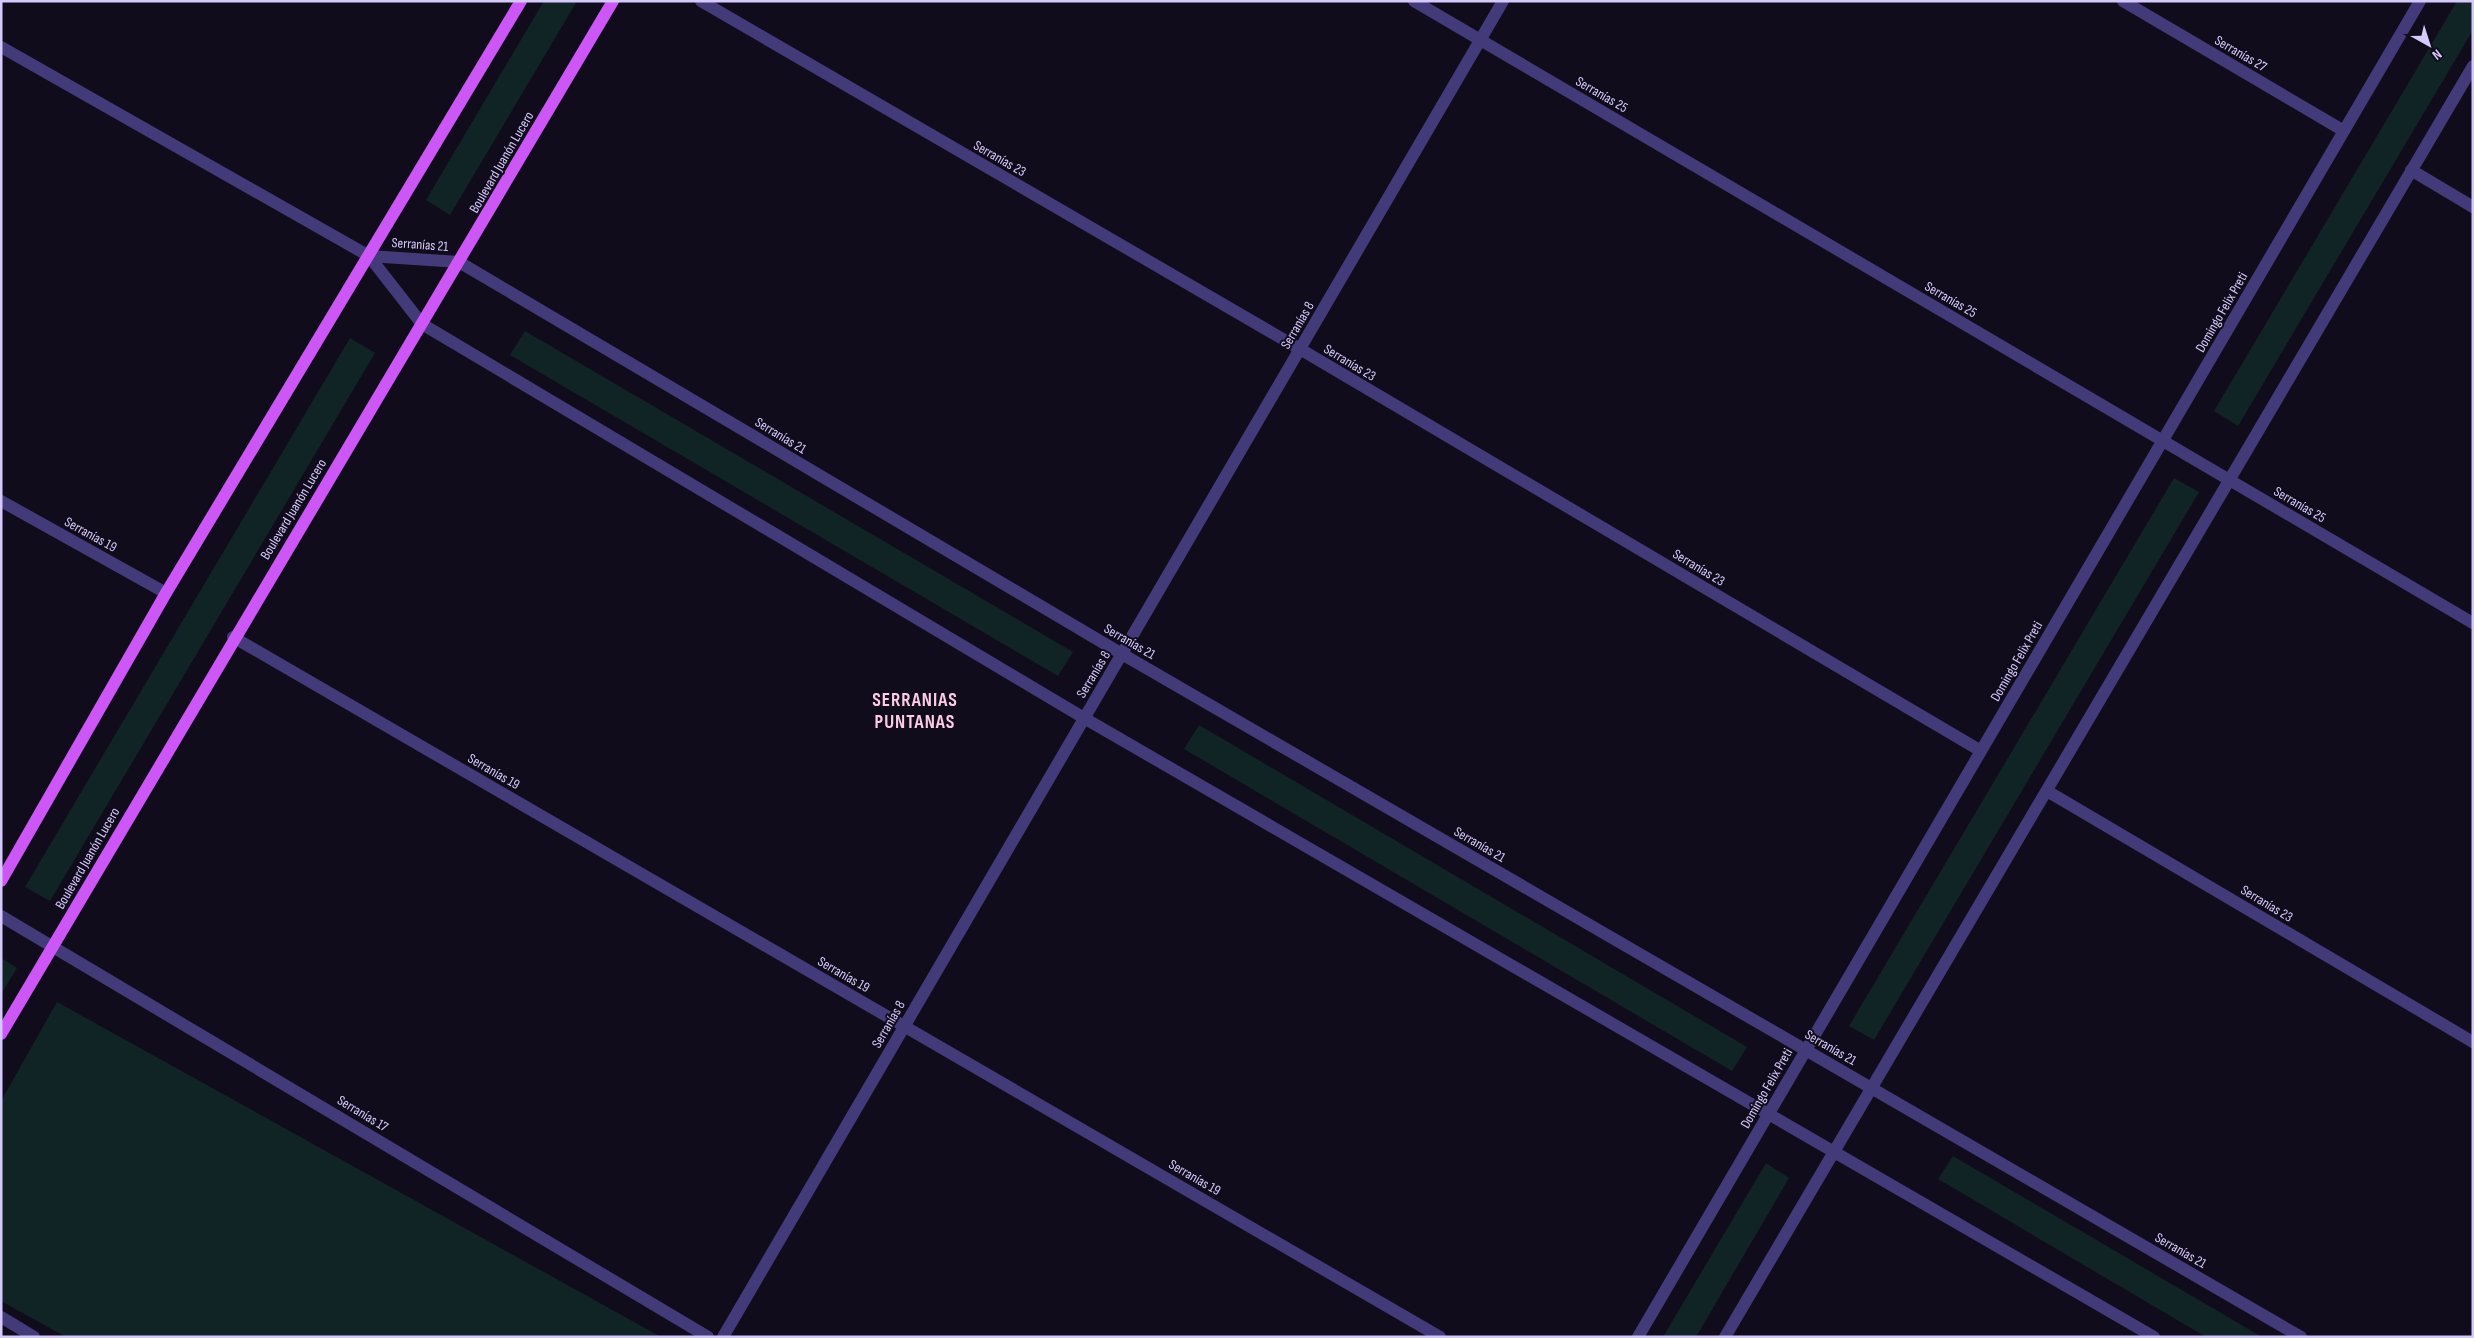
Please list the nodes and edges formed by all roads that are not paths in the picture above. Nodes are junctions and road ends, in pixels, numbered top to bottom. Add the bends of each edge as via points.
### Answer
1 (521, 1) edge
2 (612, 1) edge
3 (702, 1) edge
4 (1414, 1) edge
5 (1503, 1) edge
6 (2123, 1) edge
7 (2420, 1) edge
8 (1481, 40) junction
9 (1, 48) edge
10 (2473, 66) edge
11 (2344, 131) junction
12 (2411, 170) junction
13 (2473, 206) edge
14 (369, 256) junction
15 (459, 262) junction
16 (422, 324) junction
17 (1300, 349) junction
18 (2163, 441) junction
19 (2229, 480) junction
20 (1, 500) edge
21 (166, 593) junction
22 (2473, 623) edge
23 (233, 637) junction
24 (1122, 654) junction
25 (1084, 718) junction
26 (1981, 752) junction
27 (2047, 790) junction
28 (1, 880) edge
29 (1, 916) edge
30 (53, 945) junction
31 (904, 1026) junction
32 (1, 1034) edge
33 (2473, 1042) edge
34 (1806, 1050) junction
35 (1872, 1088) junction
36 (1768, 1114) junction
37 (1834, 1152) junction
38 (1, 1317) edge
39 (34, 1337) edge
40 (708, 1337) edge
41 (723, 1337) edge
42 (1440, 1337) edge
43 (1638, 1337) edge
44 (1726, 1337) edge
45 (2154, 1337) edge
46 (2302, 1337) edge

1 - 14 main road
2 - 15 main road, Boulevard Juanón Lucero
3 - 17 street, Serranías 23
4 - 8 street, Serranías 25
5 - 8 street, Serranías 8
6 - 11 street, Serranías 27
7 - 11 street, Domingo Felix Preti
8 - 17 street, Serranías 8
8 - 18 street, Serranías 25
9 - 14 street
10 - 12 street
11 - 18 street, Domingo Felix Preti
12 - 13 street
12 - 19 street
14 - 15 street, Serranías 21
14 - 16 street
14 - 21 main road
15 - 16 main road, Boulevard Juanón Lucero
15 - 24 street, Serranías 21
16 - 23 main road, Boulevard Juanón Lucero
16 - 25 street
17 - 24 street, Serranías 8
17 - 26 street, Serranías 23
18 - 19 street, Serranías 25
18 - 26 street, Domingo Felix Preti
19 - 22 street, Serranías 25
19 - 27 street
20 - 21 street, Serranías 19
21 - 28 main road
23 - 30 main road, Boulevard Juanón Lucero
23 - 31 street, Serranías 19
24 - 25 street, Serranías 8
24 - 34 street, Serranías 21
25 - 31 street, Serranías 8
25 - 36 street
26 - 34 street, Domingo Felix Preti
27 - 33 street, Serranías 23
27 - 35 street
29 - 30 street, Serranías 17
30 - 32 main road, Boulevard Juanón Lucero
30 - 40 street, Serranías 17
31 - 41 street, Serranías 8
31 - 42 street, Serranías 19
34 - 35 street, Serranías 21
34 - 36 street, Domingo Felix Preti
35 - 37 street
35 - 46 street, Serranías 21
36 - 37 street
36 - 43 street, Domingo Felix Preti
37 - 44 street
37 - 45 street
38 - 39 street

